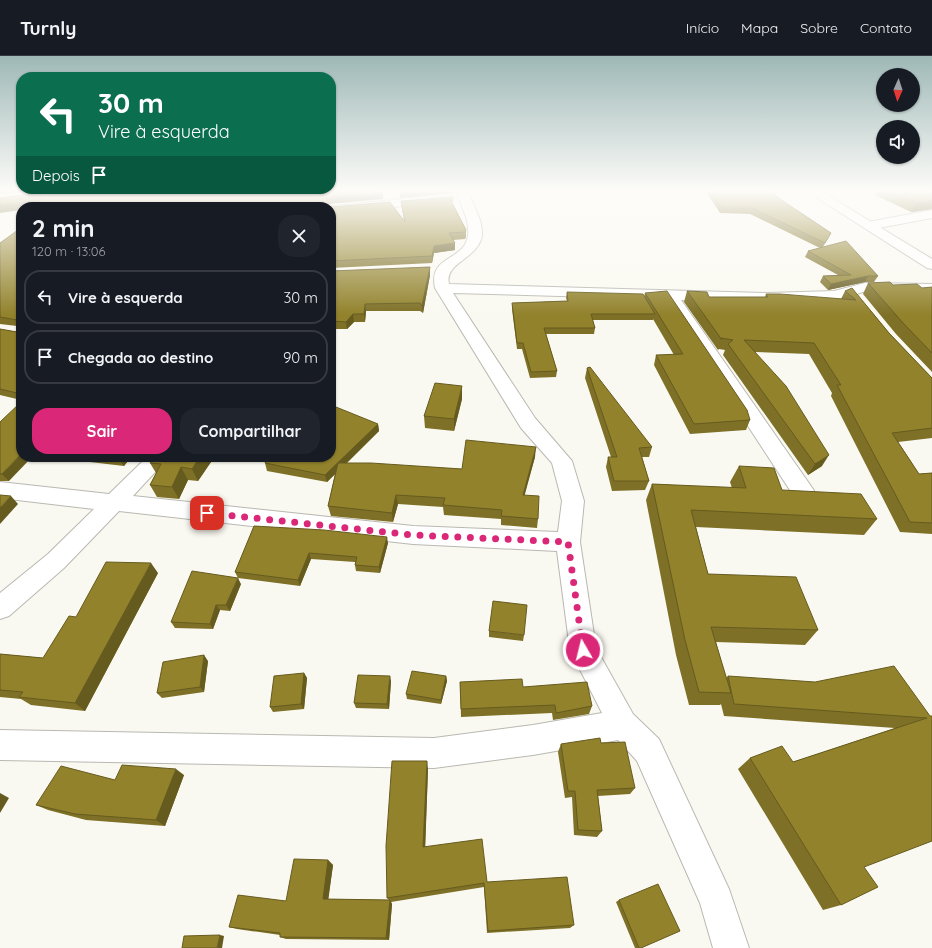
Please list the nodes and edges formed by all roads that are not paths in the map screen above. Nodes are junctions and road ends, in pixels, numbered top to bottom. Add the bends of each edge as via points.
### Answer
1 (475, 232) edge
2 (877, 232) edge
3 (932, 265) edge
4 (438, 275) junction
5 (932, 288) edge
6 (670, 295) junction
7 (154, 462) edge
8 (0, 490) edge
9 (805, 495) edge
10 (112, 503) junction
11 (568, 542) junction
12 (0, 608) edge
13 (623, 724) junction
14 (0, 745) edge
15 (731, 948) edge

1 - 4 street via 475,241 467,252
2 - 3 street
4 - 6 street
4 - 11 street via 528,423 562,461 573,501
5 - 6 street via 865,287 854,297
6 - 9 street
7 - 10 street
8 - 10 street
10 - 11 street via 413,535
10 - 12 street via 56,561
11 - 13 street via 583,650
13 - 14 street via 533,740 434,753
13 - 15 street via 648,750 717,901

